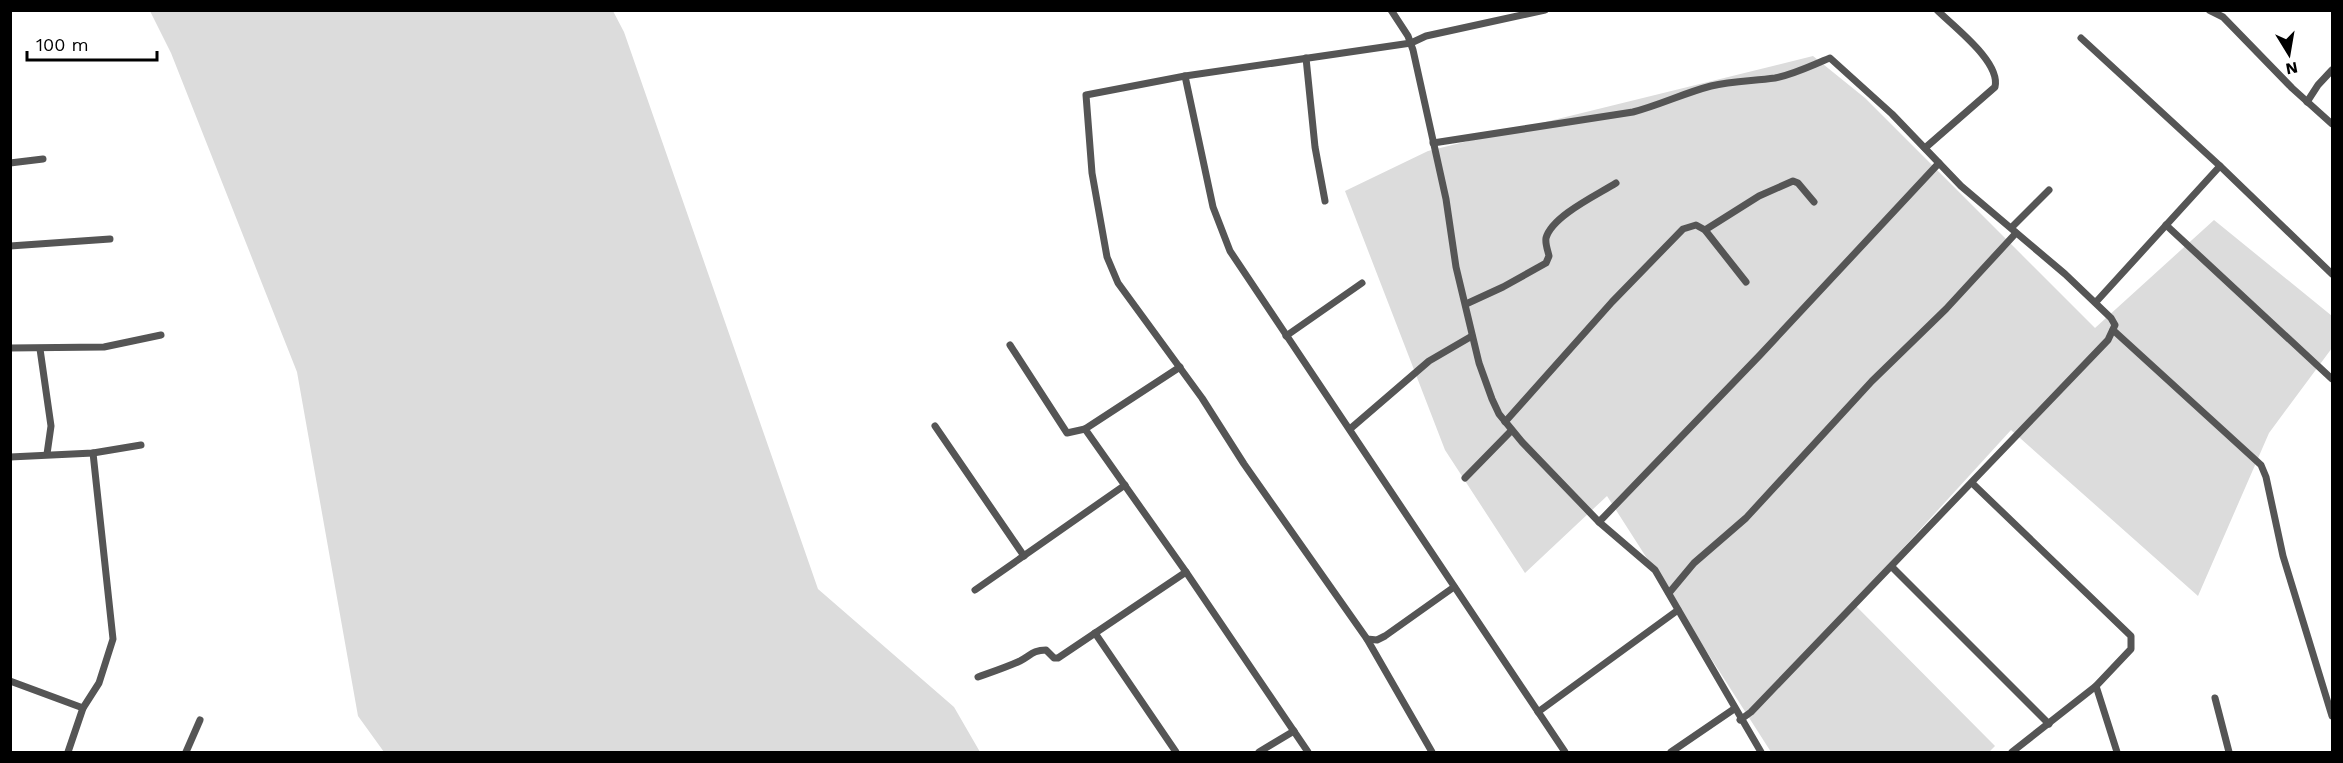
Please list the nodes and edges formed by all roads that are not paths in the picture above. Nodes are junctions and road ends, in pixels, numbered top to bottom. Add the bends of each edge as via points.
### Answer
1 (1391, 10) edge
2 (1545, 10) edge
3 (2209, 10) edge
4 (1942, 12) edge
5 (2081, 38) dead end
6 (1410, 43) junction
7 (1306, 58) junction
8 (2332, 70) edge
9 (1185, 75) junction
10 (2307, 102) junction
11 (2332, 124) edge
12 (1433, 143) junction
13 (1925, 148) junction
14 (43, 159) dead end
15 (10, 163) edge
16 (1939, 163) junction
17 (2220, 166) junction
18 (1616, 183) dead end
19 (2049, 190) dead end
20 (1325, 201) dead end
21 (1814, 202) dead end
22 (2166, 225) junction
23 (1705, 230) junction
24 (2014, 230) junction
25 (110, 239) dead end
26 (10, 246) edge
27 (2332, 274) edge
28 (1746, 282) dead end
29 (1362, 283) dead end
30 (2096, 302) junction
31 (1466, 304) junction
32 (2113, 330) junction
33 (160, 334) dead end
34 (1286, 336) junction
35 (1472, 336) junction
36 (1010, 345) dead end
37 (10, 348) edge
38 (40, 349) junction
39 (1180, 367) junction
40 (2332, 379) edge
41 (1505, 422) junction
42 (935, 426) dead end
43 (1085, 429) junction
44 (1350, 429) junction
45 (1511, 431) junction
46 (141, 445) dead end
47 (93, 453) junction
48 (47, 454) junction
49 (10, 457) edge
50 (1465, 478) dead end
51 (1972, 483) junction
52 (1125, 485) junction
53 (1599, 522) junction
54 (1024, 556) junction
55 (1892, 567) junction
56 (1186, 572) junction
57 (1454, 588) junction
58 (975, 590) dead end
59 (1669, 593) junction
60 (1678, 610) junction
61 (1095, 633) junction
62 (1367, 639) junction
63 (978, 677) dead end
64 (10, 681) edge
65 (2096, 686) junction
66 (2215, 698) dead end
67 (83, 708) junction
68 (1734, 709) junction
69 (1538, 712) junction
70 (2332, 716) edge
71 (200, 720) dead end
72 (1740, 720) junction
73 (2049, 724) junction
74 (1294, 731) junction
75 (68, 753) edge
76 (186, 753) edge
77 (1176, 753) edge
78 (1259, 753) edge
79 (1308, 753) edge
80 (1432, 753) edge
81 (1565, 753) edge
82 (1671, 753) edge
83 (1761, 753) edge
84 (2012, 753) edge
85 (2117, 753) edge
86 (2229, 753) edge

1 - 6 street
2 - 6 street via 1426,36
3 - 10 street via 2223,17
4 - 13 street via 1992,65 1996,80 1995,87
5 - 17 street
6 - 7 street
6 - 12 street
7 - 9 street
7 - 20 street
8 - 10 street
9 - 34 street via 1213,207 1230,251
9 - 39 street via 1090,92 1085,99 1092,173 1107,257 1131,304
10 - 11 street
12 - 13 street via 1633,112 1728,82 1775,78 1830,58
12 - 31 street
13 - 16 street
14 - 15 street
16 - 24 street
16 - 53 street
17 - 22 street
17 - 27 street
18 - 31 street via 1572,210 1550,230 1545,241 1550,256 1546,263
19 - 24 street
21 - 23 street via 1793,181 1758,196
22 - 30 street
22 - 40 street
23 - 28 street
23 - 41 street via 1696,225 1683,230 1612,302
24 - 30 street
24 - 59 street via 1946,309 1872,381 1746,518 1694,563
25 - 26 street
29 - 34 street
30 - 32 street via 2111,318
31 - 35 street
32 - 51 street
32 - 70 street via 2261,465 2283,556
33 - 38 street via 104,347
34 - 44 street
35 - 41 street via 1492,399
35 - 44 street via 1429,361
36 - 43 street via 1061,427 1067,433
37 - 38 street
38 - 48 street via 51,426
39 - 43 street
39 - 62 street
41 - 45 street
42 - 54 street
43 - 52 street
44 - 57 street
45 - 50 street
45 - 53 street
46 - 47 street
47 - 48 street
47 - 67 street via 113,639 99,683
48 - 49 street
51 - 55 street
51 - 65 street via 2131,636 2131,649
52 - 54 street
52 - 56 street
53 - 59 street via 1645,559
54 - 58 street
55 - 72 street
55 - 73 street
56 - 61 street
56 - 74 street
57 - 62 street via 1385,636
57 - 69 street
59 - 60 street
60 - 68 street
60 - 69 street
61 - 63 street via 1058,658 1046,650 1031,652 1022,660
61 - 77 street
62 - 80 street
64 - 67 street
65 - 73 street
65 - 85 street
66 - 86 street
67 - 75 street
68 - 72 street
68 - 82 street
69 - 81 street
71 - 76 street
72 - 83 street
73 - 84 street
74 - 78 street
74 - 79 street

